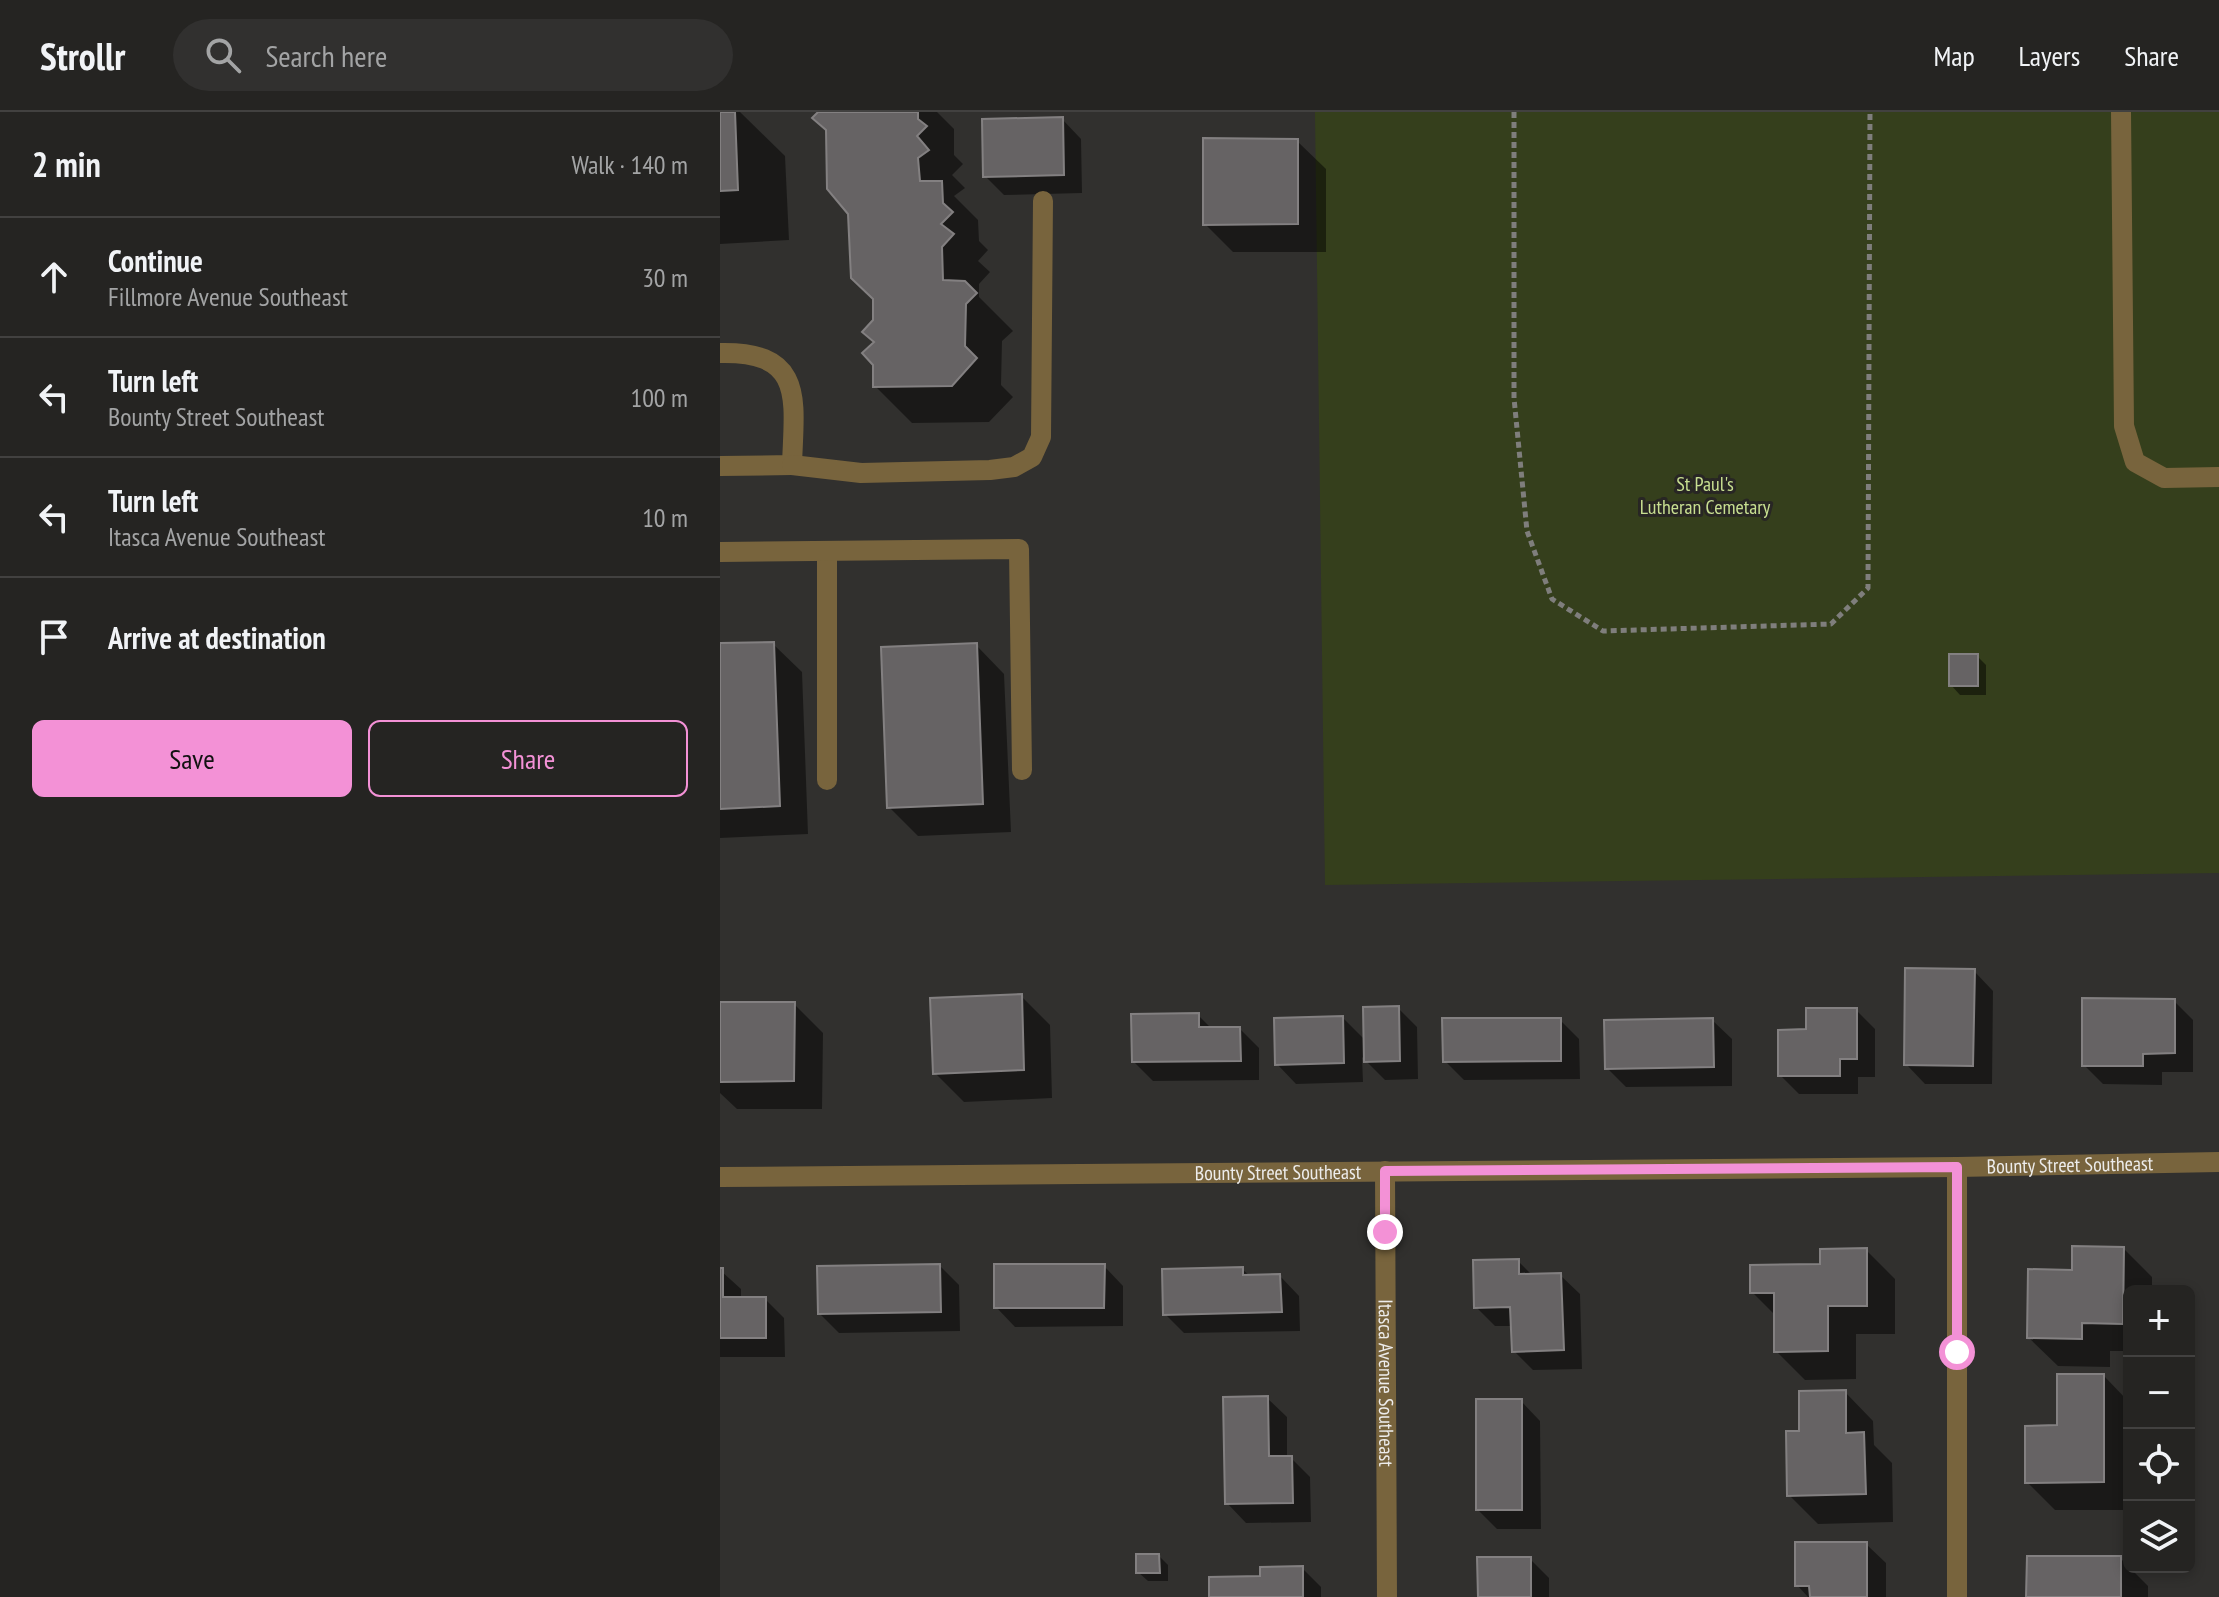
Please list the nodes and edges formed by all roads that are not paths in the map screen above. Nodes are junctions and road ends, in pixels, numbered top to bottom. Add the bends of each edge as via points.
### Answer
1 (2121, 112) edge
2 (1043, 201) dead end
3 (720, 353) edge
4 (792, 465) junction
5 (720, 466) edge
6 (2219, 477) edge
7 (827, 551) junction
8 (720, 552) edge
9 (1022, 770) dead end
10 (827, 780) dead end
11 (2219, 1162) edge
12 (1957, 1167) junction
13 (1385, 1171) junction
14 (720, 1177) edge
15 (1387, 1597) edge
16 (1957, 1597) edge

1 - 6 street via 2124,426 2135,462 2164,478
2 - 4 street via 1041,437 1032,457 1014,467 990,470 861,473
3 - 4 street via 765,360 790,381
4 - 5 street
7 - 8 street
7 - 9 street via 1019,549
7 - 10 street
11 - 12 street, Bounty Street Southeast
12 - 13 street, Bounty Street Southeast
12 - 16 street
13 - 14 street, Bounty Street Southeast
13 - 15 street, Itasca Avenue Southeast

